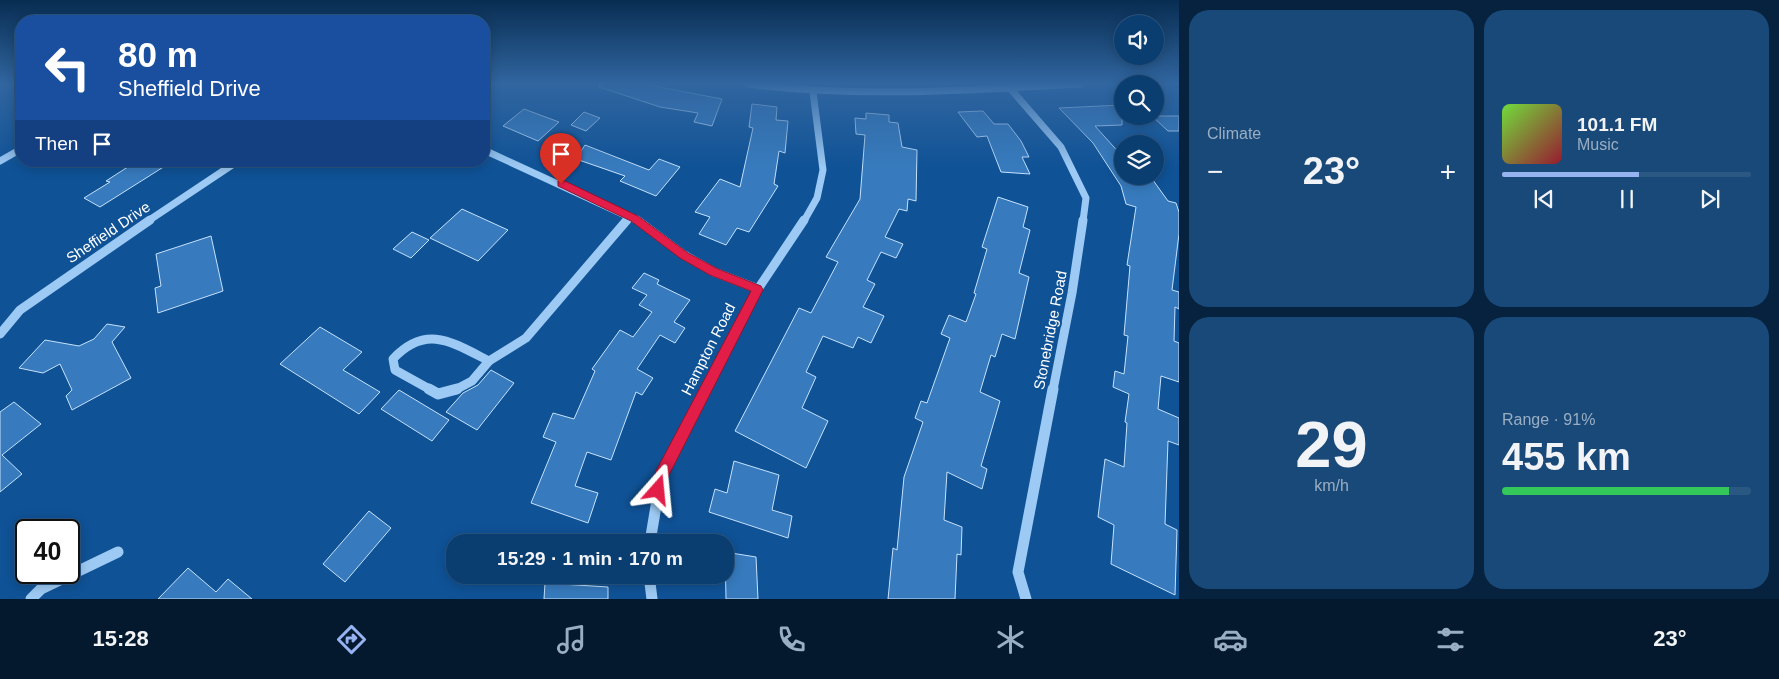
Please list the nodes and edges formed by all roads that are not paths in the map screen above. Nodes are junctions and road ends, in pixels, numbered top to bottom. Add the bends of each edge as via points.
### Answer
1 (816, 112) edge
2 (1031, 112) edge
3 (15, 152) edge
4 (490, 153) edge
5 (0, 161) edge
6 (229, 167) edge
7 (630, 216) junction
8 (758, 290) junction
9 (0, 334) edge
10 (489, 361) junction
11 (651, 534) edge
12 (118, 552) dead end
13 (650, 584) edge
14 (31, 599) edge
15 (652, 599) edge
16 (1026, 599) edge

1 - 8 street, Hampton Road via 823,170 817,198
2 - 16 street, Stonebridge Road via 1062,147 1086,198 1072,293 1018,572
3 - 5 street
4 - 7 street
6 - 9 street, Sheffield Drive via 20,310
7 - 8 street via 684,255 714,272
7 - 10 street via 526,338
8 - 11 street, Hampton Road via 661,476
10 - 10 street via 472,381 454,391 438,394 394,370 393,359 403,345 422,338 447,340
12 - 14 street via 41,589
13 - 15 street

